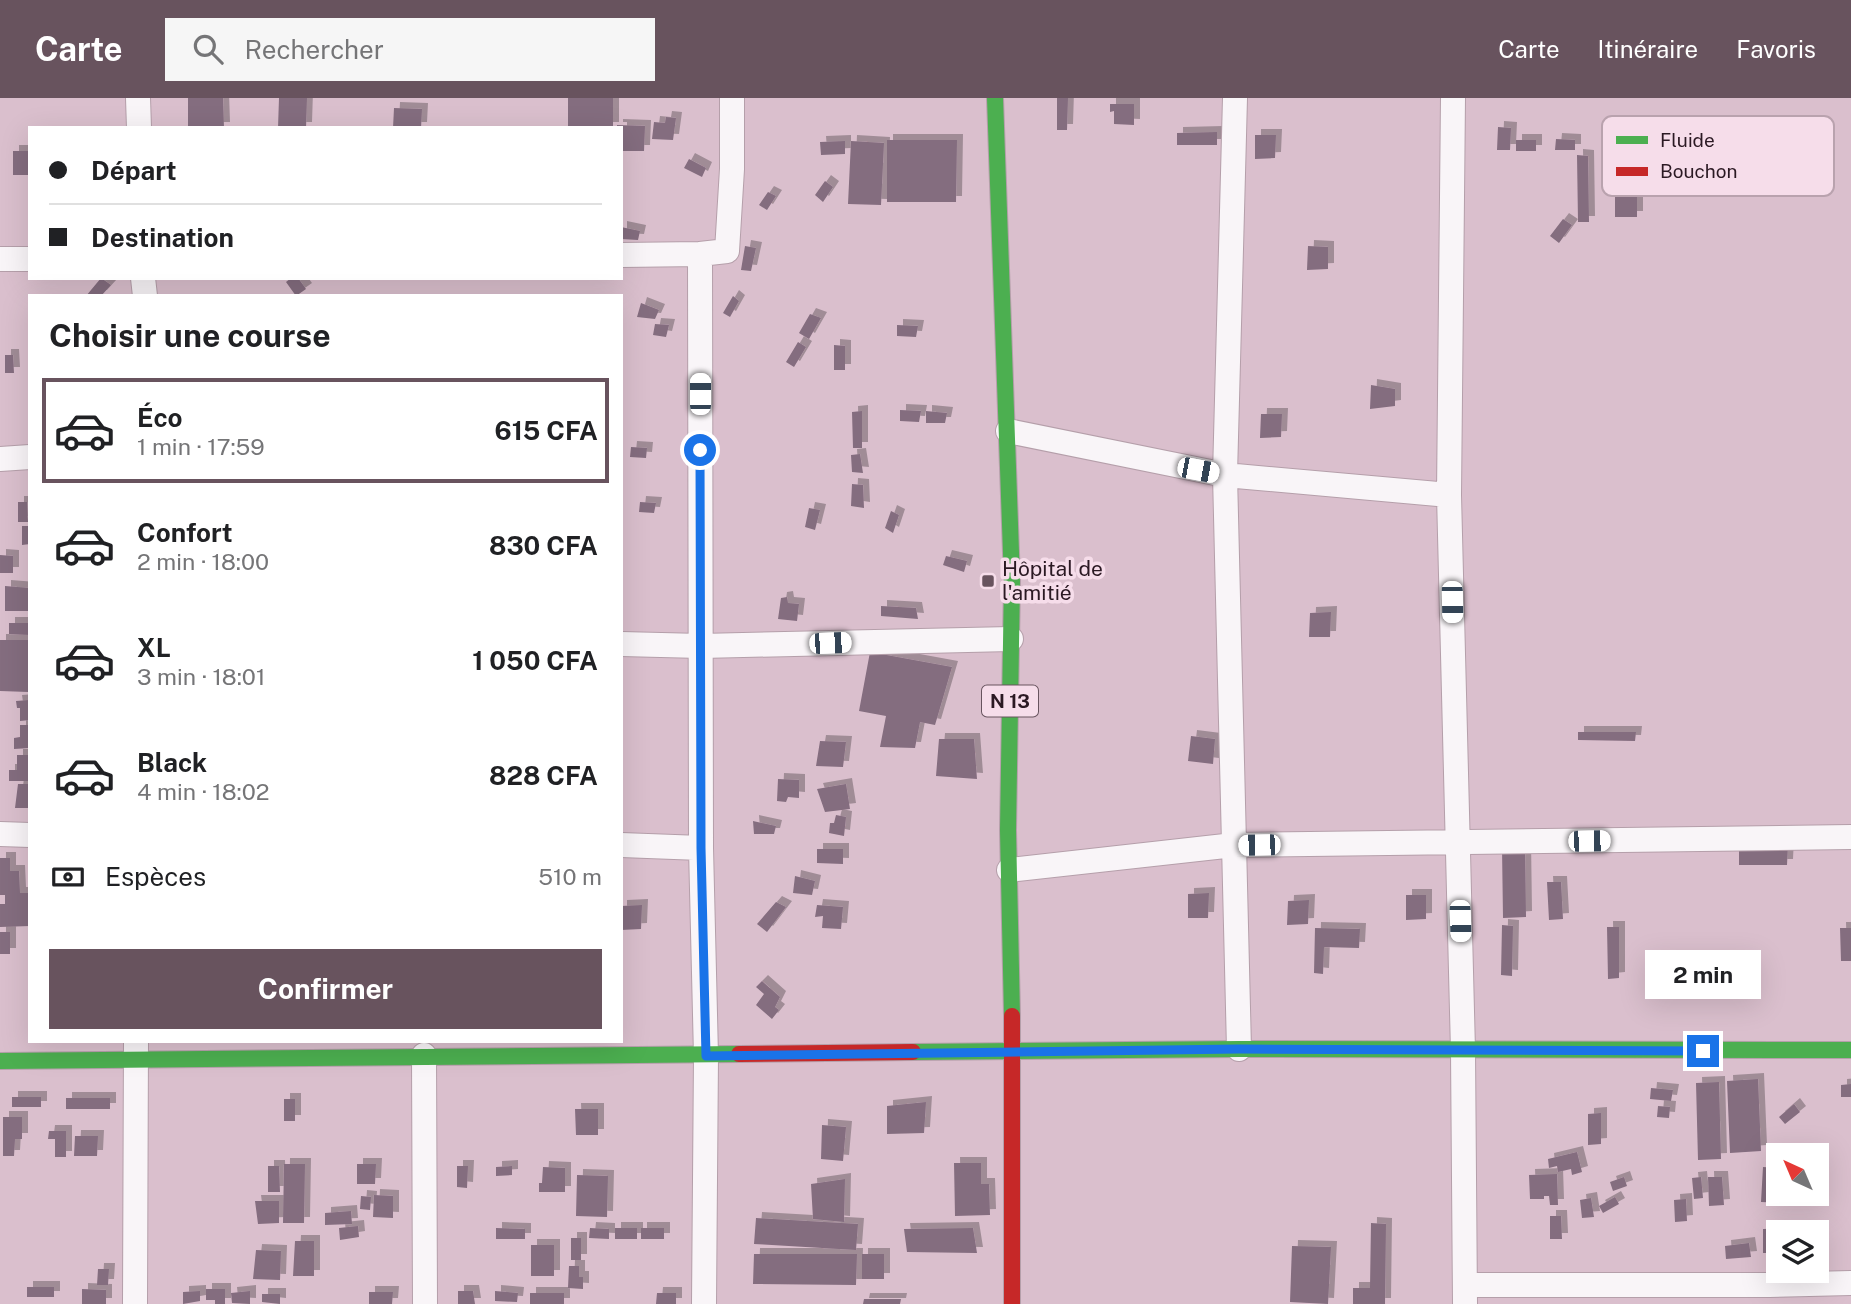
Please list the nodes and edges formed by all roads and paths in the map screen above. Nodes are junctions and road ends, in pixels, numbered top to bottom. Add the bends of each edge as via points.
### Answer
1 (138, 98) edge
2 (732, 98) edge
3 (995, 98) edge
4 (1235, 98) edge
5 (1453, 98) edge
6 (139, 126) edge
7 (700, 254) junction
8 (623, 255) edge
9 (0, 259) edge
10 (28, 259) edge
11 (1008, 431) junction
12 (28, 457) edge
13 (0, 458) edge
14 (1225, 475) junction
15 (1449, 495) junction
16 (1011, 639) junction
17 (623, 644) edge
18 (701, 646) junction
19 (0, 834) edge
20 (28, 835) edge
21 (1851, 837) edge
22 (1458, 842) junction
23 (623, 845) edge
24 (1234, 845) junction
25 (701, 848) junction
26 (1009, 870) junction
27 (1239, 1049) junction
28 (136, 1050) edge
29 (1851, 1050) edge
30 (1013, 1051) junction
31 (1463, 1051) junction
32 (424, 1055) junction
33 (706, 1056) junction
34 (0, 1061) edge
35 (1851, 1283) edge
36 (1465, 1295) edge
37 (135, 1304) edge
38 (425, 1304) edge
39 (704, 1304) edge
40 (1012, 1304) edge

1 - 6 street
2 - 7 street via 727,251
3 - 11 street, N 13
4 - 14 street
5 - 15 street
7 - 8 street
7 - 18 street
9 - 10 street
11 - 14 street
11 - 16 street, N 13
12 - 13 street
14 - 15 street
14 - 24 street
15 - 22 street
16 - 18 street
16 - 26 street, N 13
17 - 18 street
18 - 25 street
19 - 20 street
21 - 22 street
22 - 24 street
22 - 31 street
23 - 25 street
24 - 26 street
24 - 27 street
25 - 33 street
26 - 30 street, N 13
27 - 30 street
27 - 31 street
28 - 32 street
28 - 34 street
28 - 37 street
29 - 31 street
30 - 33 street
30 - 40 street, N 13
31 - 36 street
32 - 33 street
32 - 38 street
33 - 39 street
35 - 36 street

